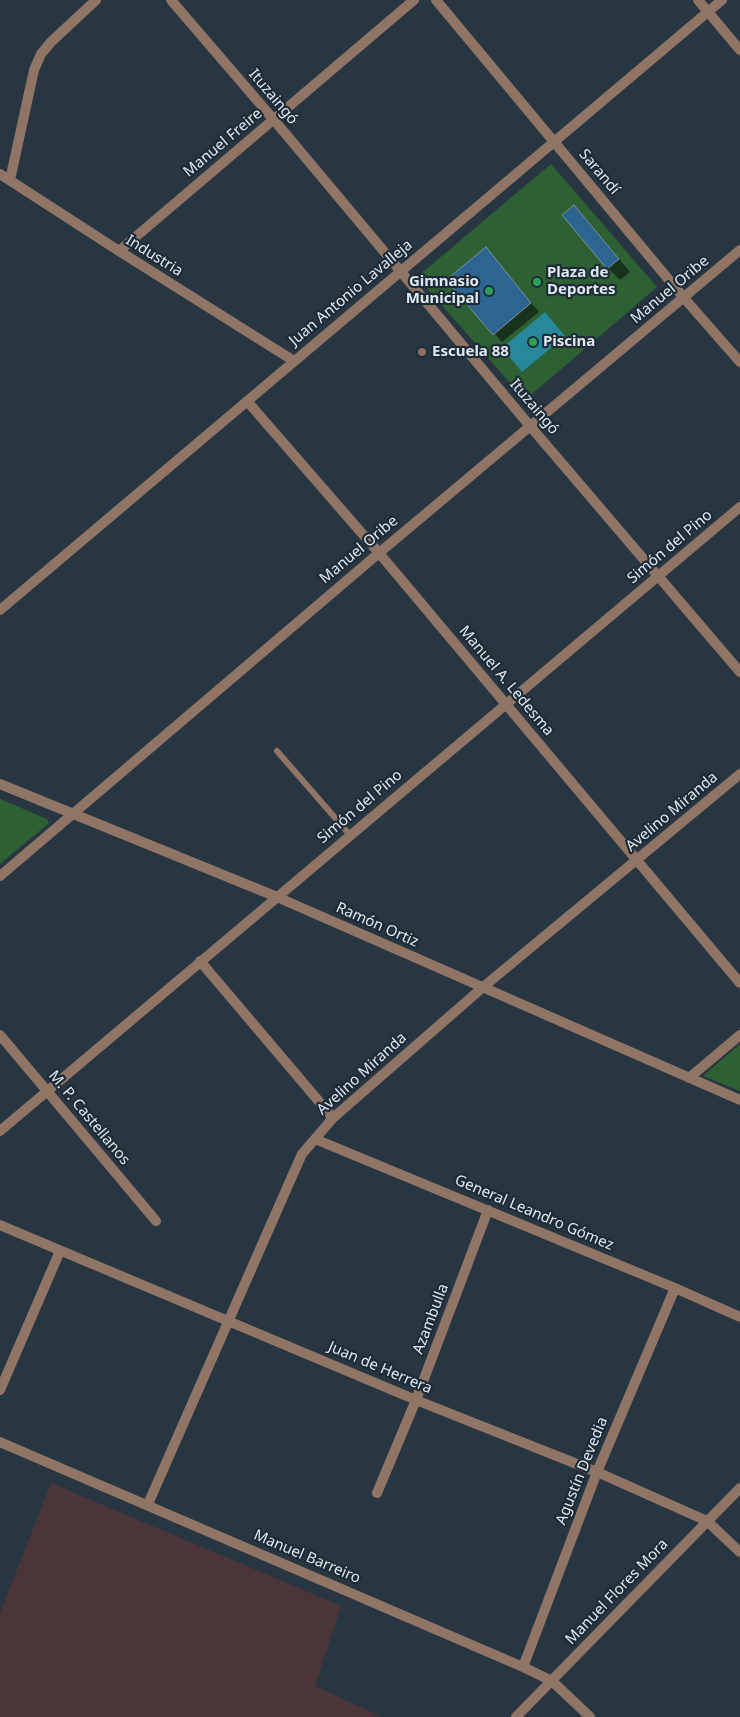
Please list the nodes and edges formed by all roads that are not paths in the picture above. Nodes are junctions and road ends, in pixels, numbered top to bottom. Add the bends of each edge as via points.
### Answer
1 (96, 0) edge
2 (171, 0) edge
3 (414, 0) edge
4 (436, 0) edge
5 (698, 0) edge
6 (722, 0) edge
7 (708, 12) junction
8 (740, 50) edge
9 (274, 120) junction
10 (554, 141) junction
11 (0, 174) edge
12 (10, 180) junction
13 (740, 250) edge
14 (119, 251) junction
15 (400, 271) junction
16 (684, 298) junction
17 (294, 361) junction
18 (740, 362) edge
19 (247, 401) junction
20 (530, 426) junction
21 (740, 507) edge
22 (379, 553) junction
23 (659, 576) junction
24 (0, 610) edge
25 (740, 672) edge
26 (505, 704) junction
27 (277, 751) dead end
28 (740, 774) edge
29 (0, 784) edge
30 (72, 813) junction
31 (350, 835) junction
32 (636, 861) junction
33 (0, 876) edge
34 (277, 897) junction
35 (200, 961) junction
36 (740, 983) edge
37 (482, 988) junction
38 (0, 1035) edge
39 (740, 1035) edge
40 (689, 1078) junction
41 (46, 1091) junction
42 (740, 1100) edge
43 (333, 1118) junction
44 (0, 1131) edge
45 (315, 1139) junction
46 (488, 1210) junction
47 (156, 1221) dead end
48 (0, 1225) edge
49 (60, 1251) junction
50 (675, 1288) junction
51 (740, 1317) edge
52 (229, 1321) junction
53 (0, 1390) edge
54 (416, 1400) junction
55 (0, 1442) edge
56 (597, 1472) junction
57 (740, 1488) edge
58 (377, 1493) dead end
59 (148, 1504) junction
60 (707, 1521) junction
61 (740, 1552) edge
62 (523, 1667) junction
63 (552, 1681) junction
64 (516, 1717) edge
65 (590, 1717) edge

1 - 12 street via 41,54 34,70
2 - 9 street, Ituzaingó
3 - 9 street, Manuel Freire
4 - 10 street, Sarandí
5 - 7 street
6 - 7 street, Juan Antonio Lavalleja
7 - 8 street
7 - 10 street, Juan Antonio Lavalleja
9 - 14 street, Manuel Freire
9 - 15 street, Ituzaingó
10 - 15 street, Juan Antonio Lavalleja
10 - 16 street, Sarandí
11 - 12 street, Industria
12 - 14 street, Industria
13 - 16 street, Manuel Oribe
14 - 17 street, Industria
15 - 17 street, Juan Antonio Lavalleja
15 - 20 street, Ituzaingó
16 - 18 street, Sarandí
16 - 20 street, Manuel Oribe
17 - 19 street, Juan Antonio Lavalleja
19 - 22 street, Manuel A. Ledesma
19 - 24 street, Juan Antonio Lavalleja
20 - 22 street, Manuel Oribe
20 - 23 street, Ituzaingó
21 - 23 street, Simón del Pino
22 - 26 street, Manuel A. Ledesma
22 - 30 street, Manuel Oribe
23 - 25 street, Ituzaingó
23 - 26 street, Simón del Pino
26 - 31 street, Simón del Pino
26 - 32 street, Manuel A. Ledesma
27 - 31 lane
28 - 32 street, Avelino Miranda
29 - 30 street, Ramón Ortiz
30 - 33 street, Manuel Oribe
30 - 34 street, Ramón Ortiz
31 - 34 street, Simón del Pino
32 - 36 street, Manuel A. Ledesma
32 - 37 street, Avelino Miranda
34 - 35 street, Simón del Pino
34 - 37 street, Ramón Ortiz
35 - 41 street, Simón del Pino
35 - 43 street
37 - 40 street, Ramón Ortiz
37 - 43 street, Avelino Miranda
38 - 41 street, M. P. Castellanos
39 - 40 street
40 - 42 street, Ramón Ortiz
41 - 44 street, Simón del Pino
41 - 47 street, M. P. Castellanos
43 - 45 street, Avelino Miranda
45 - 46 street, General Leandro Gómez
45 - 52 street, Avelino Miranda via 302,1154
46 - 50 street, General Leandro Gómez
46 - 54 street, Azambulla
48 - 49 street, Juan de Herrera
49 - 52 street, Juan de Herrera
49 - 53 street
50 - 51 street, General Leandro Gómez
50 - 56 street, Agustín Devedia
52 - 54 street, Juan de Herrera
52 - 59 street, Avelino Miranda
54 - 56 street, Juan de Herrera
54 - 58 street, Azambulla
55 - 59 street, Manuel Barreiro
56 - 60 street, Juan de Herrera
56 - 62 street, Agustín Devedia
57 - 60 street, Manuel Flores Mora
59 - 62 street, Manuel Barreiro
60 - 61 street, Juan de Herrera
60 - 63 street, Manuel Flores Mora
62 - 63 street, Manuel Barreiro
63 - 64 street, Manuel Flores Mora
63 - 65 street, Manuel Barreiro

